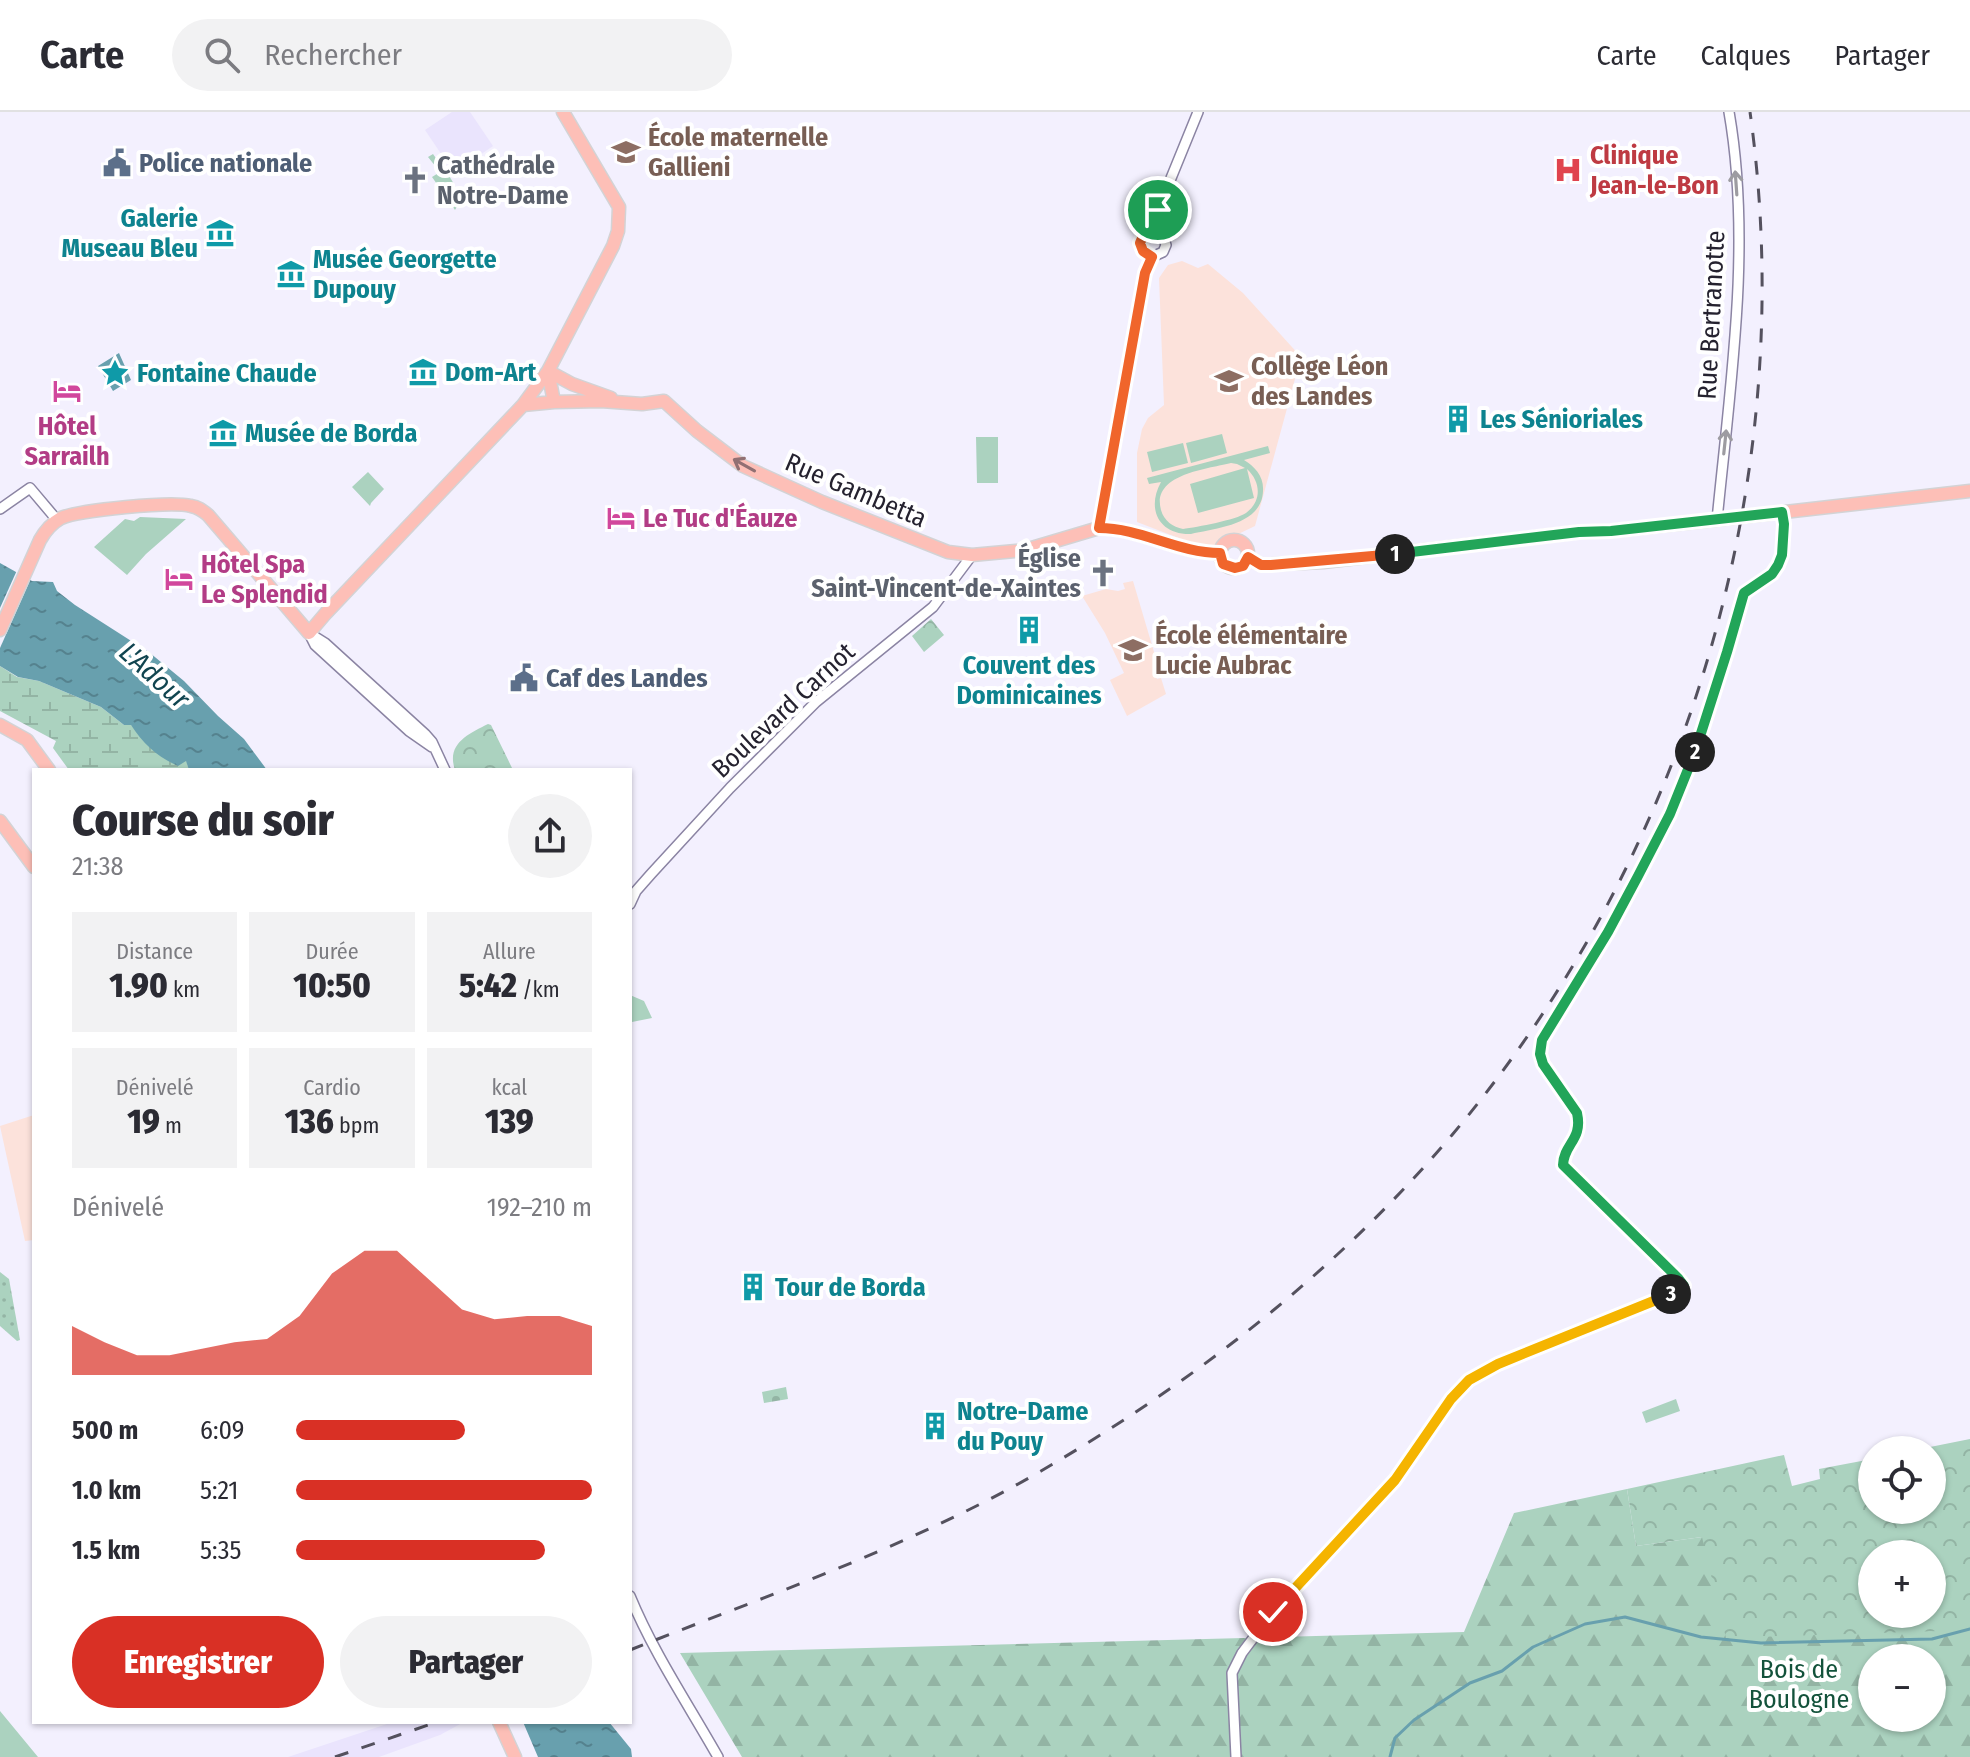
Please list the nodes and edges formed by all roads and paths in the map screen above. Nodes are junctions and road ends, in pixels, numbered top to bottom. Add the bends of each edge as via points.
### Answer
1 (563, 112) edge
2 (1198, 112) edge
3 (1729, 112) edge
4 (1154, 231) junction
5 (1152, 257) junction
6 (548, 371) junction
7 (622, 401) junction
8 (554, 402) junction
9 (523, 405) junction
10 (1970, 491) edge
11 (0, 509) edge
12 (1782, 512) junction
13 (57, 520) junction
14 (1717, 520) junction
15 (1099, 528) junction
16 (1220, 553) junction
17 (972, 555) junction
18 (1248, 557) junction
19 (0, 630) edge
20 (309, 633) junction
21 (0, 725) edge
22 (48, 768) edge
23 (444, 768) edge
24 (0, 821) edge
25 (32, 864) edge
26 (632, 900) edge
27 (632, 1600) edge
28 (500, 1724) edge
29 (515, 1757) edge
30 (718, 1757) edge
31 (1236, 1757) edge

1 - 6 main road via 619,207 620,219 613,246
2 - 4 street
14 -> 3 street, Rue Bertranotte via 1736,322 1737,202
4 - 5 street via 1140,243
4 - 5 street via 1162,234 1166,245
5 - 15 street
6 - 7 main road
6 - 8 main road
6 - 9 main road
7 - 8 main road
17 -> 7 main road, Rue Gambetta via 948,552 863,519 743,466 664,401
8 - 9 main road
9 - 20 main road
10 - 12 main road
11 - 13 street via 30,488
12 - 14 main road
12 - 31 street via 1782,555 1772,574 1744,593 1704,726 1670,814 1608,932 1542,1040 1540,1054 1579,1122 1563,1165 1684,1286 1469,1380 1395,1480 1242,1653 1232,1673
13 - 19 main road via 40,540
13 - 20 main road via 146,506 193,506 208,515
14 - 18 main road via 1323,562 1261,565
15 - 16 main road
15 - 17 main road, Rue Gambetta via 1025,550
16 - 18 main road via 1230,568 1243,566
16 - 18 main road via 1224,544 1237,540 1248,549
17 - 26 street, Boulevard Carnot via 933,607 816,702 730,788
20 - 23 street via 315,645 409,731 434,747
21 - 22 main road via 27,740
24 - 25 main road
27 - 30 street
28 - 29 main road

